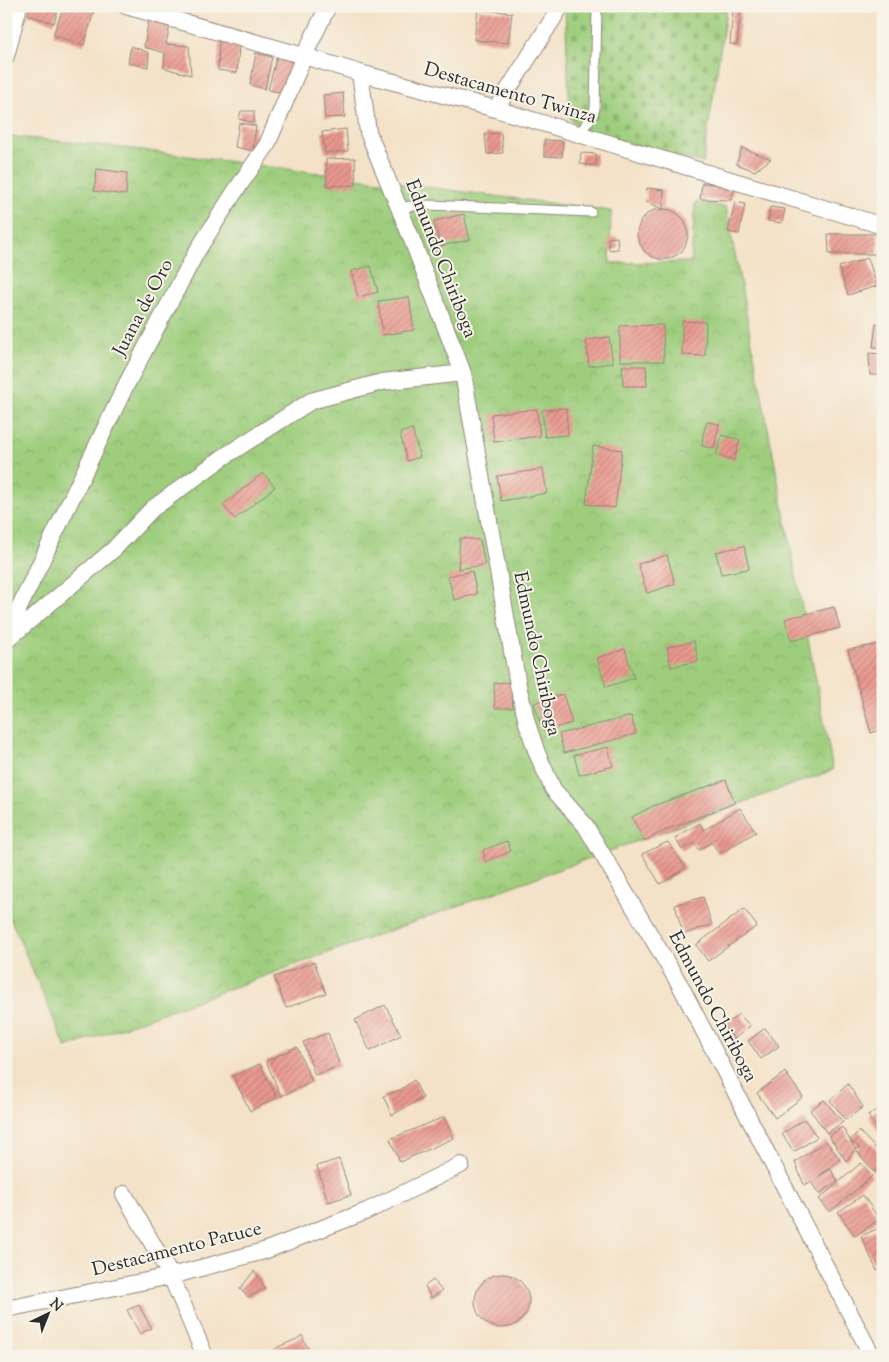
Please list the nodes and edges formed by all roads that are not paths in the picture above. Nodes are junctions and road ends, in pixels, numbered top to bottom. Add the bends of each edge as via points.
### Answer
1 (19, 6) edge
2 (126, 6) edge
3 (328, 6) edge
4 (561, 6) edge
5 (597, 6) edge
6 (6, 56) edge
7 (304, 56) junction
8 (360, 73) junction
9 (496, 109) junction
10 (579, 134) junction
11 (399, 207) junction
12 (591, 212) dead end
13 (883, 226) edge
14 (463, 373) junction
15 (6, 635) edge
16 (6, 640) edge
17 (461, 1164) dead end
18 (124, 1194) dead end
19 (171, 1276) junction
20 (6, 1309) edge
21 (205, 1356) edge
22 (872, 1356) edge

1 - 6 street
2 - 7 street, Destacamento Twinza
3 - 7 street, Juana de Oro
4 - 9 street
5 - 10 lane via 595,108
7 - 8 street, Destacamento Twinza
7 - 15 street, Juana de Oro via 267,145 197,251 125,387
8 - 9 street, Destacamento Twinza
8 - 11 street, Edmundo Chiriboga via 368,132
9 - 10 street, Destacamento Twinza
10 - 13 street, Destacamento Twinza
11 - 12 lane via 429,205
11 - 14 street, Edmundo Chiriboga
14 - 16 street via 382,382 312,401 225,456 152,509 114,549
14 - 22 street, Edmundo Chiriboga via 518,685 536,754 553,790 585,825 680,985
17 - 19 street, Destacamento Patuce via 366,1211 264,1251
18 - 19 street
19 - 20 street, Destacamento Patuce
19 - 21 street

